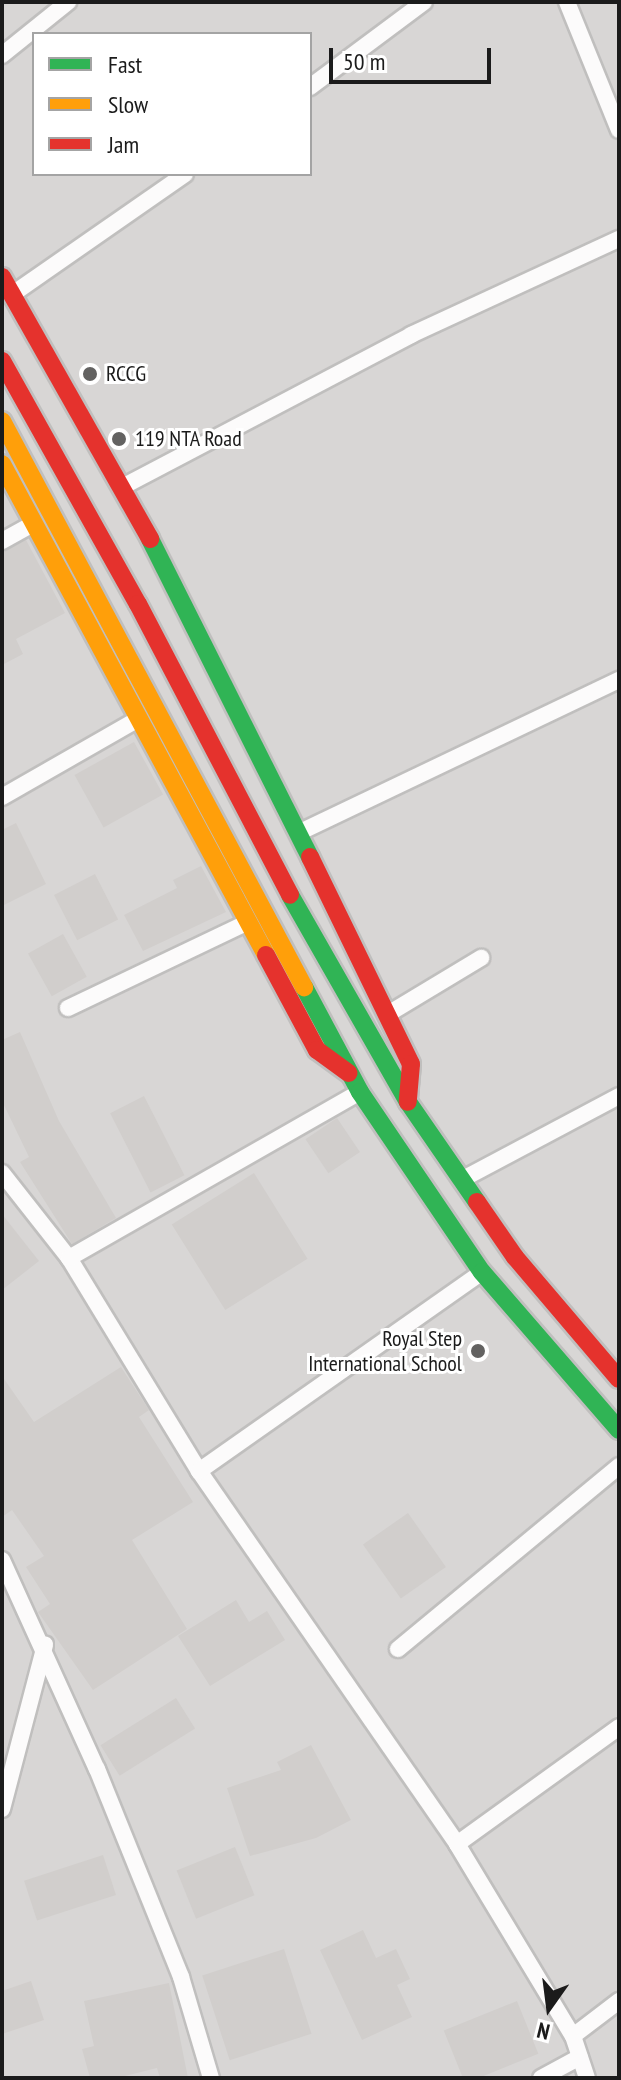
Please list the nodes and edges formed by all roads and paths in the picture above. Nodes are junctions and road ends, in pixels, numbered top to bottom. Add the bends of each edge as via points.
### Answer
1 (68, 2) edge
2 (424, 2) edge
3 (567, 2) edge
4 (2, 55) edge
5 (312, 86) edge
6 (619, 130) edge
7 (182, 176) edge
8 (619, 239) edge
9 (2, 277) edge
10 (14, 293) junction
11 (2, 361) edge
12 (2, 421) edge
13 (2, 464) edge
14 (122, 487) junction
15 (34, 523) junction
16 (2, 541) edge
17 (619, 680) edge
18 (138, 719) junction
19 (2, 797) edge
20 (298, 833) junction
21 (248, 922) junction
22 (481, 958) dead end
23 (68, 1008) dead end
24 (388, 1014) junction
25 (351, 1074) junction
26 (360, 1092) junction
27 (619, 1096) edge
28 (408, 1102) junction
29 (2, 1173) edge
30 (461, 1180) junction
31 (69, 1258) junction
32 (482, 1272) junction
33 (619, 1379) edge
34 (619, 1430) edge
35 (619, 1466) edge
36 (199, 1471) junction
37 (2, 1560) edge
38 (45, 1645) junction
39 (398, 1649) dead end
40 (619, 1727) edge
41 (2, 1809) edge
42 (457, 1844) junction
43 (619, 2001) edge
44 (573, 2036) junction
45 (580, 2057) junction
46 (211, 2078) edge
47 (541, 2078) edge
48 (587, 2078) edge

1 - 4 street
2 - 5 street
3 - 6 street
7 - 10 street
8 - 14 street via 411,335
9 - 10 main road
10 - 14 main road
11 - 28 main road
12 - 25 main road
13 - 15 main road
14 - 20 main road
15 - 16 street
15 - 18 main road
17 - 20 street
18 - 19 street
18 - 21 main road
20 - 24 main road
21 - 23 street
21 - 25 main road via 317,1050
22 - 24 street
24 - 28 main road via 411,1064
25 - 26 main road
26 - 31 street
26 - 32 main road
27 - 30 street
28 - 30 main road
29 - 31 street
30 - 33 main road via 515,1257
31 - 36 street
32 - 34 main road
32 - 36 street
35 - 39 street
36 - 42 street
37 - 38 street
38 - 41 street
38 - 46 street via 181,1977
40 - 42 street
42 - 44 street
43 - 44 street
44 - 45 street
45 - 47 street
45 - 48 street

